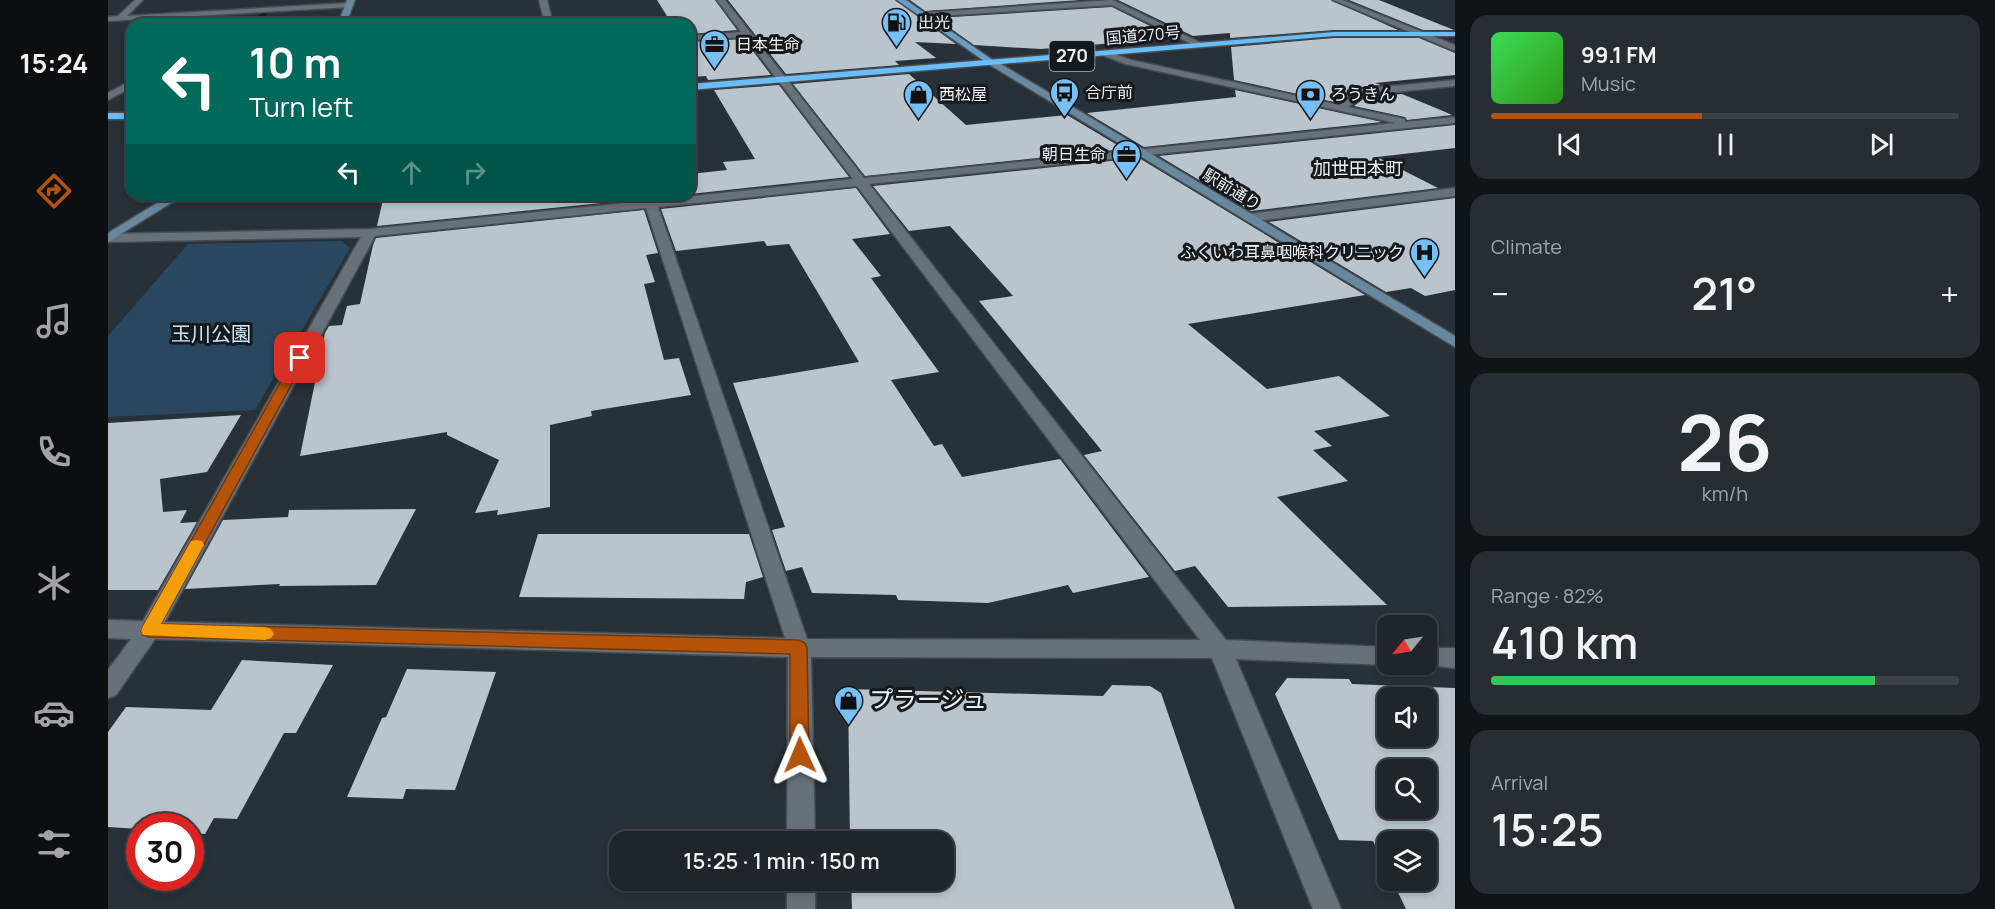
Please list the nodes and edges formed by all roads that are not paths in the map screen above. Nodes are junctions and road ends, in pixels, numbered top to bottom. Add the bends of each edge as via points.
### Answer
1 (139, 0) edge
2 (543, 0) edge
3 (721, 0) edge
4 (901, 0) edge
5 (1337, 0) edge
6 (1110, 1) edge
7 (350, 2) edge
8 (257, 10) junction
9 (922, 15) junction
10 (134, 18) edge
11 (245, 18) edge
12 (344, 18) edge
13 (548, 18) edge
14 (108, 19) edge
15 (119, 19) junction
16 (126, 19) edge
17 (1413, 32) junction
18 (748, 34) junction
19 (1455, 34) edge
20 (696, 38) edge
21 (1199, 44) junction
22 (1455, 48) edge
23 (1105, 54) junction
24 (993, 63) junction
25 (783, 80) junction
26 (1455, 82) edge
27 (126, 86) edge
28 (696, 87) edge
29 (108, 97) edge
30 (1340, 108) junction
31 (108, 116) edge
32 (126, 116) edge
33 (1455, 120) edge
34 (1418, 124) junction
35 (1455, 132) edge
36 (1138, 152) junction
37 (863, 183) junction
38 (1455, 192) edge
39 (696, 196) edge
40 (168, 201) edge
41 (642, 201) edge
42 (650, 201) edge
43 (1249, 218) junction
44 (370, 233) junction
45 (108, 238) edge
46 (1455, 342) edge
47 (108, 629) edge
48 (149, 631) junction
49 (799, 648) junction
50 (1220, 649) junction
51 (1377, 656) edge
52 (1437, 657) edge
53 (1455, 658) edge
54 (108, 688) edge
55 (801, 831) edge
56 (801, 891) edge
57 (801, 909) edge
58 (1327, 909) edge

1 - 15 street
2 - 13 street
3 - 18 street
4 - 9 main road
5 - 17 street
6 - 9 street
6 - 21 street
7 - 8 street
7 - 12 street
8 - 10 street
8 - 11 street
9 - 24 main road
14 - 15 street
15 - 16 street
17 - 19 highway, 国道270号 / 270
17 - 21 highway, 国道270号 / 270
17 - 22 street
18 - 20 street
18 - 25 street
21 - 23 highway, 国道270号 / 270
23 - 24 highway, 国道270号 / 270
23 - 30 street
24 - 25 highway, 国道270号 / 270
24 - 36 street, 駅前通り
25 - 28 highway, 国道270号 / 270
25 - 37 street
26 - 30 street via 1362,92
27 - 29 street
30 - 34 street
31 - 32 highway
33 - 34 street
34 - 35 street
34 - 36 street
36 - 37 street
36 - 43 street, 駅前通り
37 - 39 street
37 - 50 street
38 - 43 street
40 - 45 street
41 - 44 street
42 - 49 street
43 - 46 street, 駅前通り
44 - 45 street
44 - 48 street
47 - 48 street
48 - 49 street
48 - 54 street
49 - 50 street
49 - 55 street
50 - 51 street
50 - 58 street
52 - 53 street
56 - 57 street

